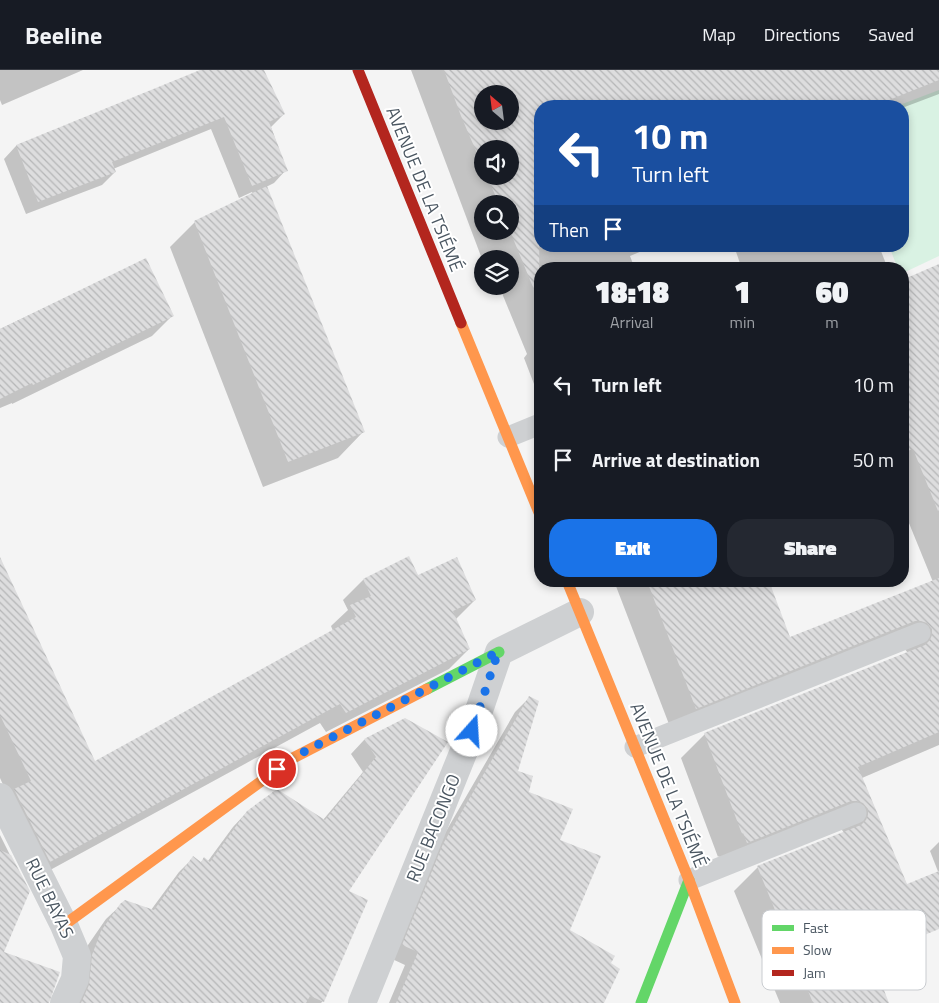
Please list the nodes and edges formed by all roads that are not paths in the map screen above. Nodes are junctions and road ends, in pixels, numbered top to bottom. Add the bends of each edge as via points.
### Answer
1 (358, 70) edge
2 (534, 426) edge
3 (508, 437) junction
4 (534, 500) edge
5 (570, 587) edge
6 (580, 612) junction
7 (920, 633) dead end
8 (498, 652) junction
9 (635, 748) junction
10 (0, 797) edge
11 (856, 813) dead end
12 (689, 880) junction
13 (64, 925) junction
14 (64, 1003) edge
15 (362, 1003) edge
16 (641, 1003) edge
17 (735, 1003) edge

1 - 3 main road, AVENUE DE LA TSIÉMÉ
2 - 3 lane
3 - 4 main road, AVENUE DE LA TSIÉMÉ
5 - 6 main road, AVENUE DE LA TSIÉMÉ
6 - 8 street
6 - 9 main road, AVENUE DE LA TSIÉMÉ
7 - 9 lane
8 - 13 main road via 292,758
8 - 15 street, RUE BACONGO via 472,731
9 - 12 main road, AVENUE DE LA TSIÉMÉ
10 - 13 street, RUE BAYAS
11 - 12 lane
12 - 16 main road
12 - 17 main road, AVENUE DE LA TSIÉMÉ
13 - 14 street, RUE BAYAS via 76,956 75,979

